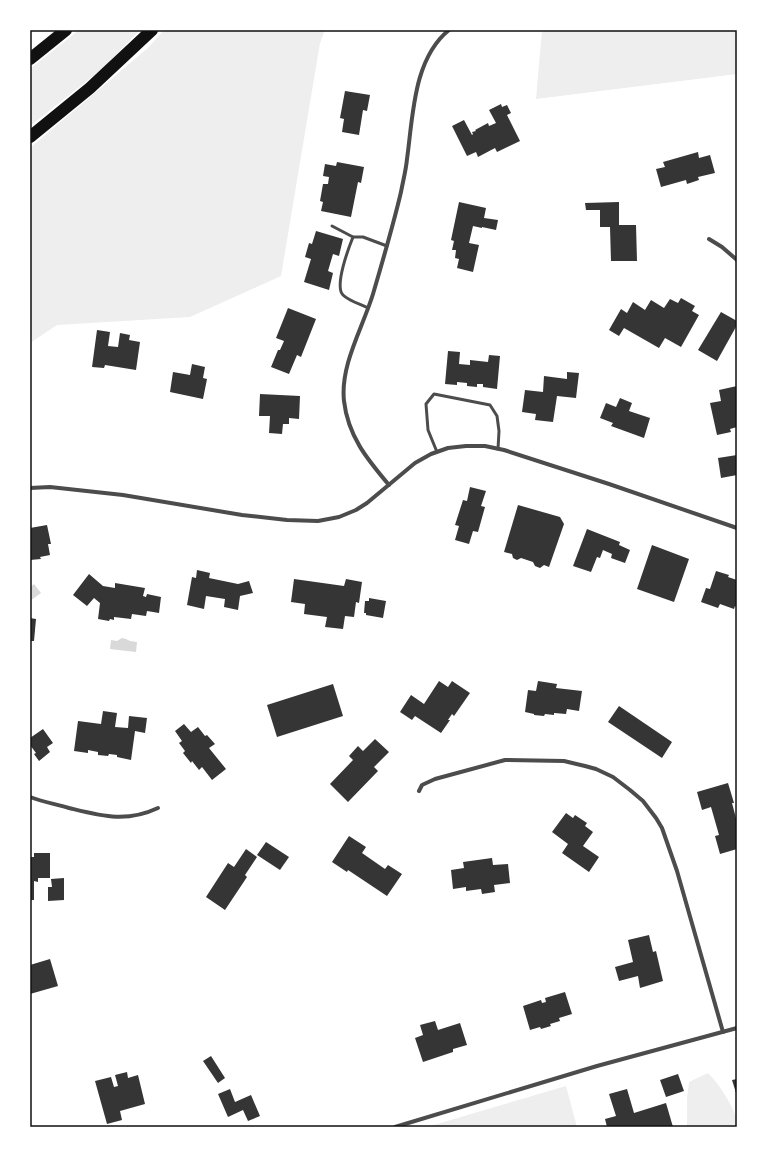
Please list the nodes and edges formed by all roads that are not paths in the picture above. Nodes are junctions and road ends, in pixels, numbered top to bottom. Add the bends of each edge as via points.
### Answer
1 (66, 30) edge
2 (152, 30) edge
3 (448, 30) edge
4 (30, 59) edge
5 (30, 137) edge
6 (332, 226) dead end
7 (353, 237) junction
8 (709, 239) dead end
9 (387, 246) junction
10 (737, 260) edge
11 (368, 308) junction
12 (498, 448) junction
13 (437, 452) junction
14 (389, 484) junction
15 (30, 488) edge
16 (737, 528) edge
17 (418, 791) dead end
18 (30, 797) edge
19 (158, 808) dead end
20 (737, 1028) edge
21 (723, 1032) junction
22 (395, 1127) edge

1 - 4 highway
2 - 5 highway via 90,88
3 - 9 street via 433,48 418,83 407,161
6 - 7 lane
7 - 9 lane via 363,237
7 - 11 lane via 340,290 343,295
8 - 10 street
9 - 11 street
11 - 14 street via 347,367 344,400 352,432 368,459
12 - 13 street via 466,446
12 - 13 lane via 497,416 490,405 434,394 426,404 428,430
12 - 16 street
13 - 14 street via 415,463
14 - 15 street via 356,510 318,521 242,515 123,495 50,487
17 - 21 street via 435,779 505,760 564,761 585,766 613,777 630,790 643,802 662,828 677,871
18 - 19 street via 116,817 132,816
20 - 21 street
21 - 22 street via 597,1066

